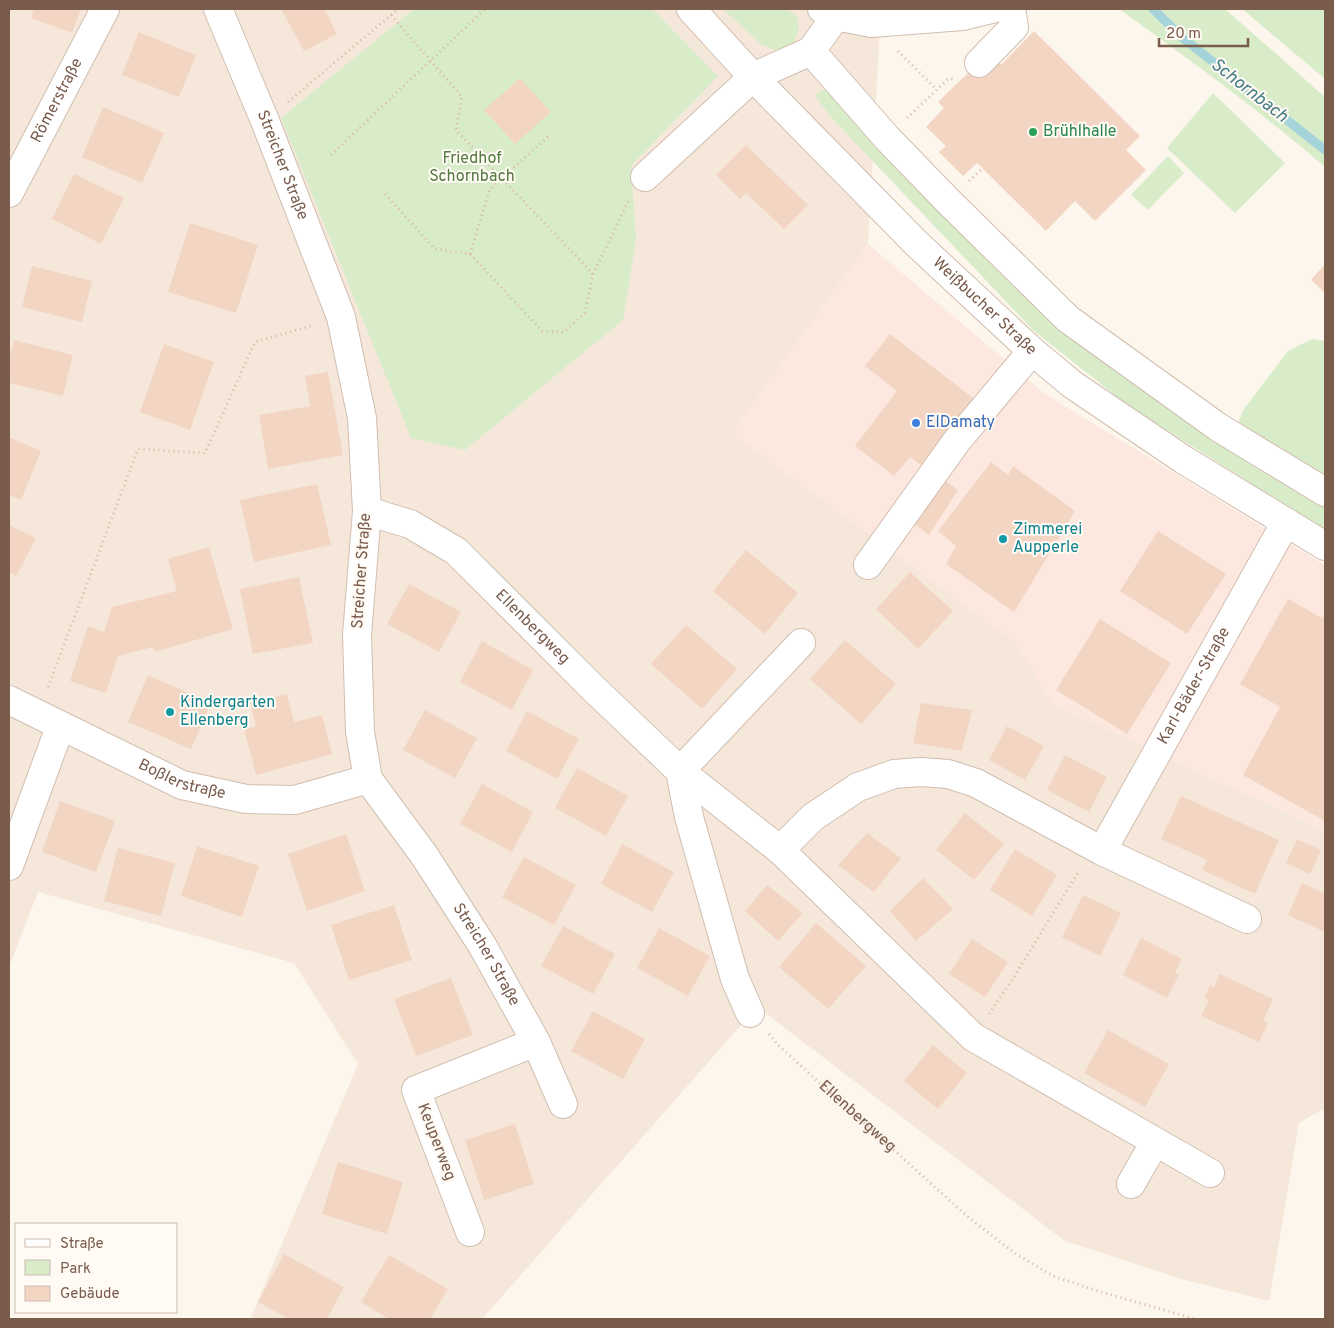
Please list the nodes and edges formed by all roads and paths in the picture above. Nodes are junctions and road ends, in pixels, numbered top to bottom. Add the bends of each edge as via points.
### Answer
1 (105, 9) edge
2 (218, 9) edge
3 (398, 9) edge
4 (485, 9) edge
5 (691, 9) edge
6 (992, 9) edge
7 (1011, 9) edge
8 (829, 13) edge
9 (391, 15) junction
10 (871, 23) junction
11 (811, 51) junction
12 (429, 60) junction
13 (979, 63) joint
14 (753, 77) junction
15 (936, 89) junction
16 (913, 112) dead end
17 (265, 121) junction
18 (549, 136) dead end
19 (331, 155) dead end
20 (645, 177) joint
21 (503, 178) junction
22 (9, 193) edge
23 (385, 194) dead end
24 (470, 254) junction
25 (593, 274) junction
26 (341, 317) junction
27 (1032, 351) junction
28 (1325, 492) edge
29 (367, 511) junction
30 (1286, 522) junction
31 (1325, 546) edge
32 (868, 565) dead end
33 (802, 643) dead end
34 (9, 700) edge
35 (49, 721) junction
36 (680, 771) junction
37 (368, 779) junction
38 (1099, 848) junction
39 (780, 850) junction
40 (9, 866) edge
41 (1247, 920) dead end
42 (750, 1014) joint
43 (973, 1037) junction
44 (536, 1042) junction
45 (564, 1104) dead end
46 (1155, 1142) junction
47 (1210, 1174) dead end
48 (1131, 1184) dead end
49 (470, 1232) dead end
50 (1195, 1319) edge

1 - 22 street, Römerstraße
2 - 17 street, Streicher Straße
3 - 9 path
4 - 12 path
5 - 14 street, Weißbucher Straße
6 - 10 street via 963,16
7 - 13 street via 1014,26
8 - 10 street
8 - 11 street
9 - 12 path
9 - 17 path
10 - 15 path
11 - 14 street
11 - 28 street via 887,138 1068,319 1218,427
12 - 19 path
12 - 21 path via 462,97 456,130
13 - 15 path via 971,64 956,79 948,79
14 - 20 street
14 - 27 street, Weißbucher Straße via 917,244
15 - 16 path
17 - 26 street, Streicher Straße
18 - 21 path
20 - 25 path via 632,193
21 - 24 path via 490,189
21 - 25 path
23 - 24 path via 435,249
24 - 25 path via 542,331 564,332 585,313
26 - 29 street, Streicher Straße via 362,418
26 - 35 path via 255,342 205,453 138,449 86,591
27 - 30 street, Weißbucher Straße via 1123,419
27 - 32 street via 956,442
29 - 36 street, Ellenbergweg via 410,524 456,551
29 - 37 street, Streicher Straße via 357,635 360,732
30 - 31 street, Weißbucher Straße
30 - 38 street, Karl-Bäder-Straße
33 - 36 street
34 - 35 street, Boßlerstraße
35 - 37 street, Boßlerstraße via 182,785 246,799 294,800
35 - 40 street
36 - 39 street, Ellenbergweg
36 - 42 street via 689,817 735,979
37 - 44 street, Streicher Straße via 424,855 482,945
38 - 39 street via 976,783 948,774 921,772 894,774 858,787 813,817
38 - 41 street
38 - 43 path
39 - 43 street, Ellenbergweg
42 - 50 path, Ellenbergweg via 779,1046 969,1218 1016,1254 1053,1276
43 - 46 street, Ellenbergweg
44 - 45 street, Streicher Straße
44 - 49 street, Keuperweg via 416,1090
46 - 47 street, Ellenbergweg
46 - 48 street

